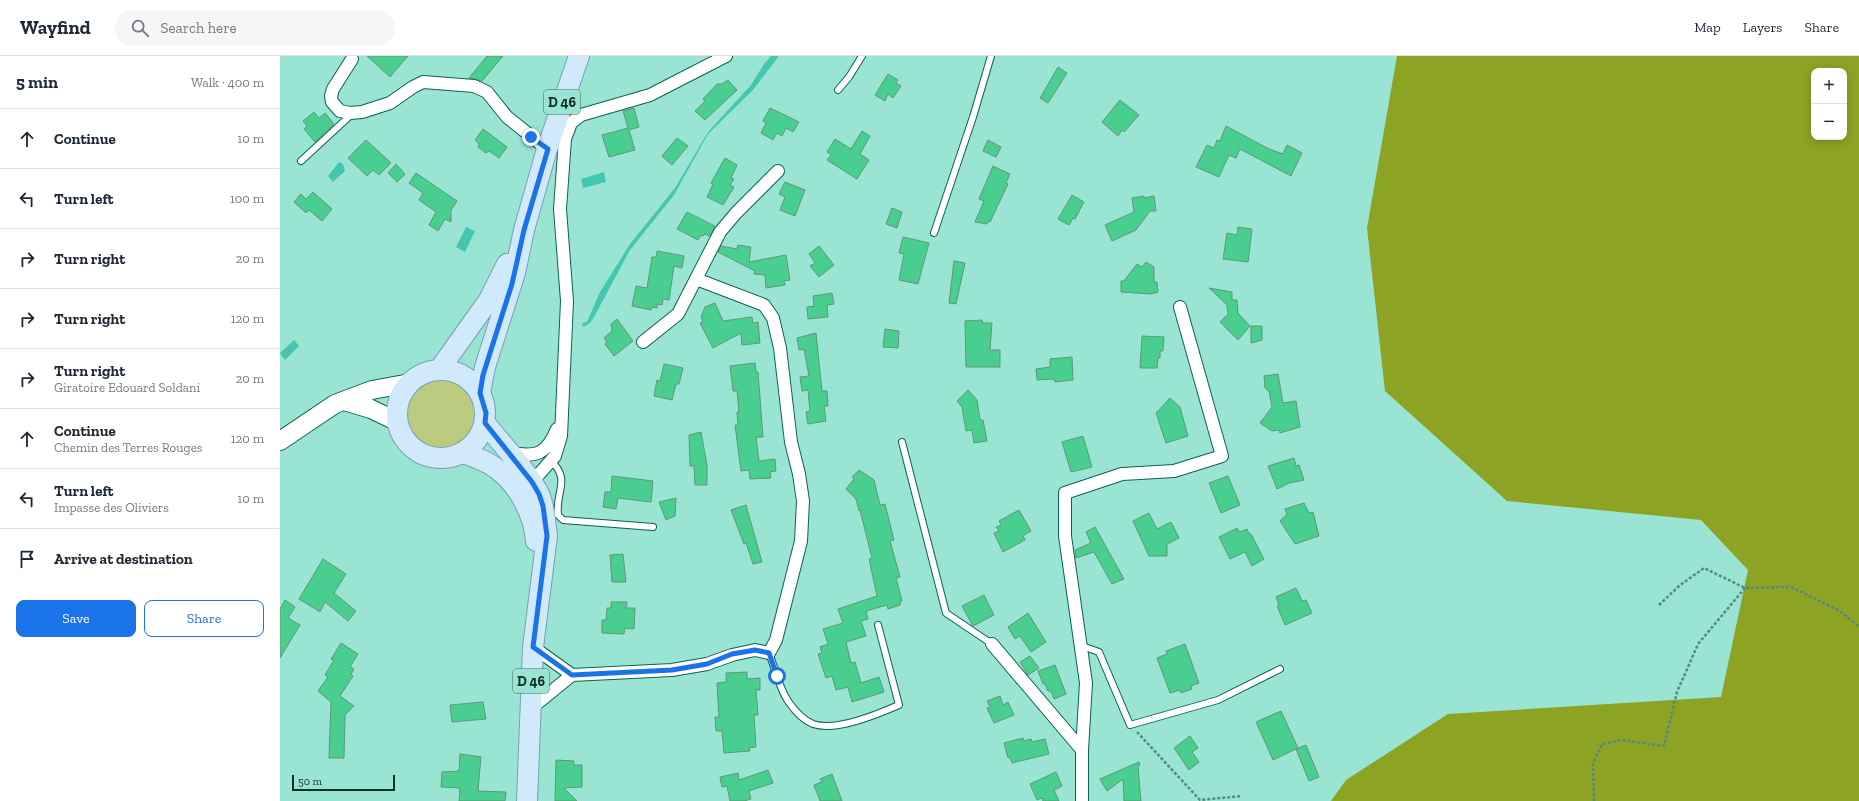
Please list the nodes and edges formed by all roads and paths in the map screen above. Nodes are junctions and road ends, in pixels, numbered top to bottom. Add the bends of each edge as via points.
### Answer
1 (579, 56) edge
2 (726, 56) edge
3 (862, 56) edge
4 (991, 56) edge
5 (352, 58) dead end
6 (838, 90) dead end
7 (353, 113) junction
8 (548, 149) junction
9 (301, 160) dead end
10 (778, 171) dead end
11 (524, 230) junction
12 (934, 233) dead end
13 (696, 279) junction
14 (1180, 307) dead end
15 (643, 342) dead end
16 (439, 370) junction
17 (410, 383) junction
18 (480, 393) junction
19 (344, 401) junction
20 (398, 422) junction
21 (485, 423) junction
22 (280, 441) edge
23 (902, 442) dead end
24 (464, 453) junction
25 (509, 453) junction
26 (547, 456) junction
27 (504, 475) junction
28 (532, 482) junction
29 (653, 527) dead end
30 (1745, 588) junction
31 (1658, 605) dead end
32 (878, 625) dead end
33 (1859, 627) edge
34 (992, 644) joint
35 (1082, 646) junction
36 (533, 647) junction
37 (769, 653) junction
38 (1280, 669) dead end
39 (572, 675) junction
40 (530, 709) junction
41 (1130, 725) junction
42 (1082, 750) junction
43 (1242, 796) dead end
44 (518, 801) edge
45 (527, 801) edge
46 (1082, 801) edge
47 (1594, 801) edge

1 - 8 main road, D 46
2 - 26 street via 650,95 581,115 571,123 566,139 560,209 567,300 561,436 555,456
3 - 6 lane
4 - 12 lane
5 - 7 street via 331,96 336,109 344,113
7 - 8 street via 390,103 423,82 474,86 487,92 507,117
7 - 9 lane
8 - 11 main road, D 46
10 - 13 street via 720,232
11 - 16 main road, D 46 via 489,300
11 - 18 main road, D 46
13 - 15 street via 678,314
13 - 37 street via 764,305 773,318 780,348 791,442 803,501 801,541 776,640
14 - 35 street via 1222,456 1174,471 1122,474 1066,493 1065,536
16 - 17 main road via 419,376
16 - 18 main road via 452,371 463,376 473,383
17 - 19 main road via 372,390
17 - 20 main road via 399,401
18 - 21 main road via 486,413
19 - 20 main road
19 - 22 main road via 335,404
20 - 24 main road via 401,434 417,452 440,459
21 - 24 main road via 477,440
21 - 25 main road, D 46
23 - 34 lane via 946,613
24 - 27 main road, D 46 via 485,461
25 - 26 street
25 - 28 main road, D 46
26 - 28 street
26 - 29 lane via 562,476 557,509 558,515 564,520
27 - 28 street
27 - 44 main road, D 46 via 526,506 533,522 536,539 523,667
28 - 36 main road, D 46 via 543,506 547,536
30 - 31 path via 1704,568
30 - 33 path via 1791,587 1840,611
30 - 47 path via 1698,644 1677,692 1664,746 1622,740 1602,744 1593,763
32 - 37 lane via 899,705 841,726 814,724 800,715 788,701
34 - 42 street
35 - 41 lane via 1099,652
35 - 42 street via 1086,683
36 - 39 street
36 - 40 main road, D 46
37 - 39 street via 755,650 732,654 707,664 672,670
38 - 41 lane via 1218,700
39 - 40 street
40 - 45 main road, D 46
41 - 43 path via 1200,800
42 - 46 street

